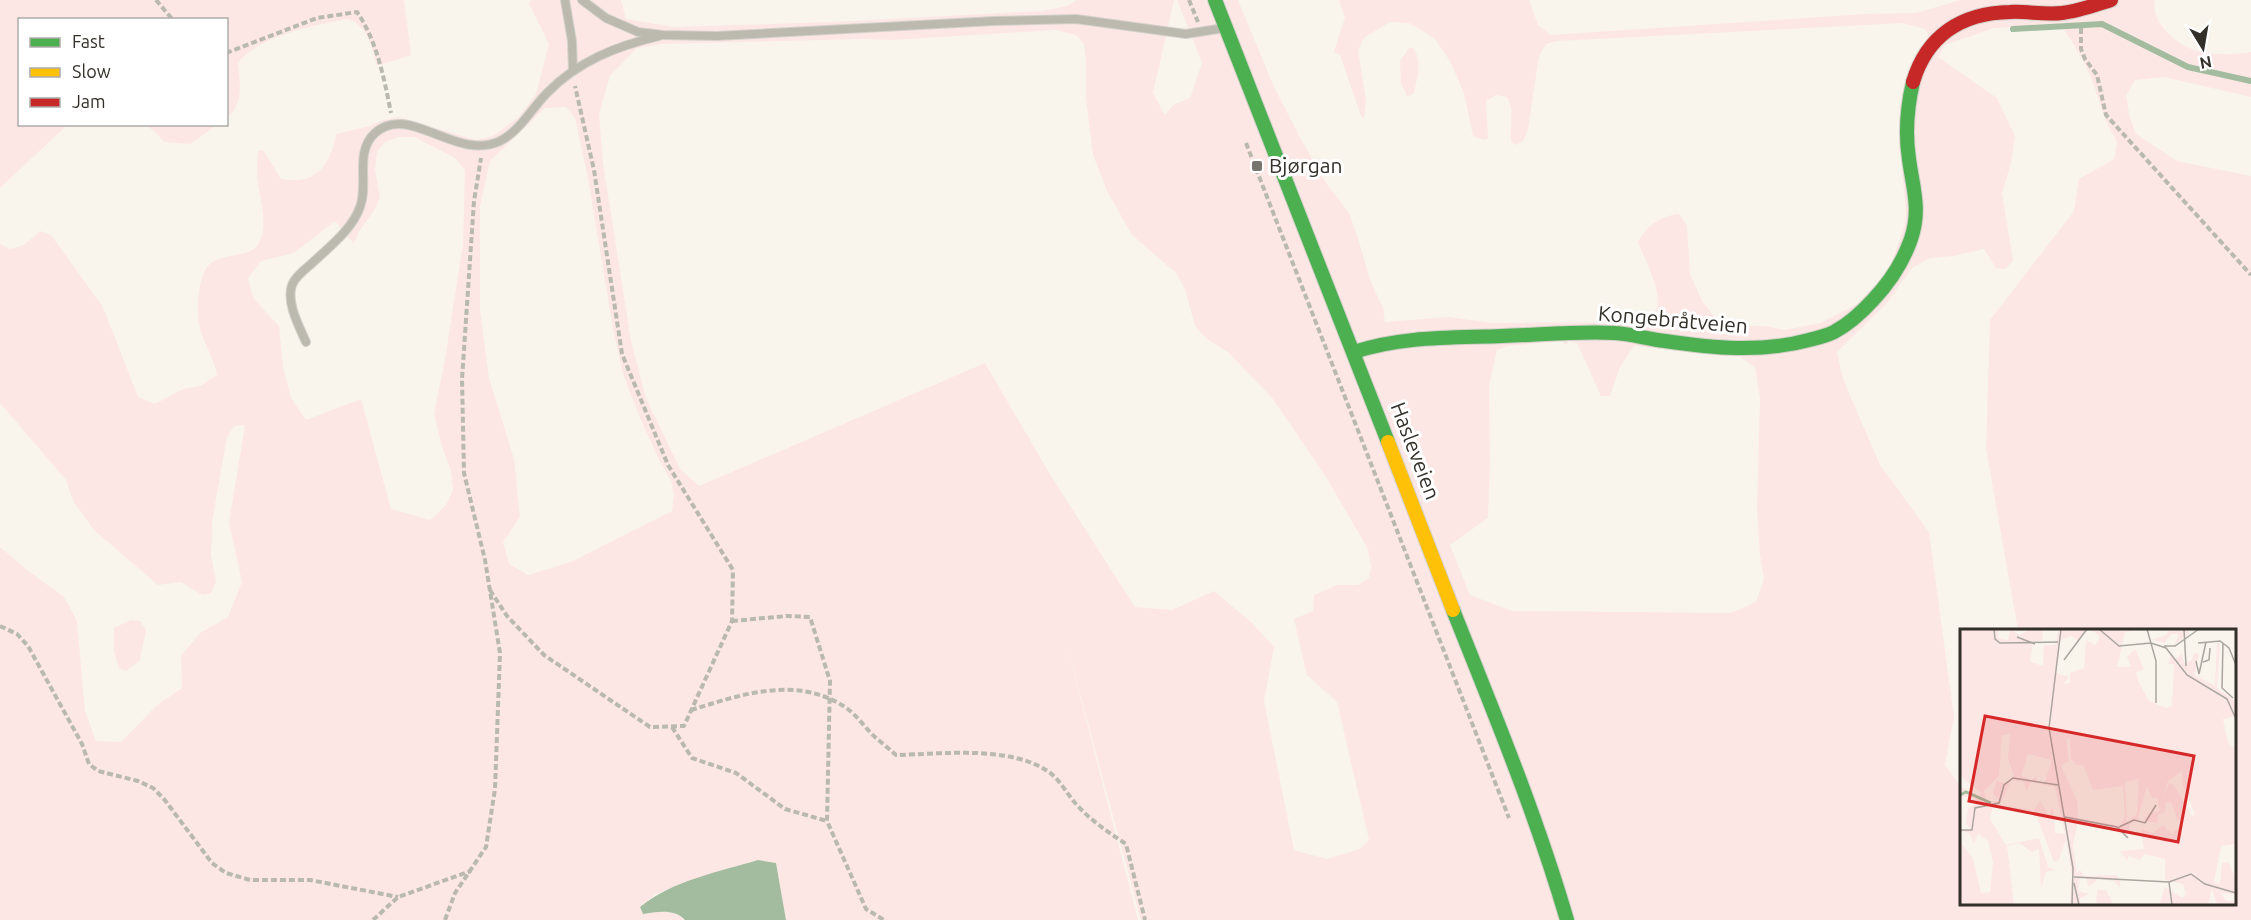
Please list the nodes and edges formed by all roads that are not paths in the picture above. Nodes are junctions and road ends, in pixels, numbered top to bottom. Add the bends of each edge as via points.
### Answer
1 (565, 0) edge
2 (582, 0) edge
3 (1215, 0) edge
4 (2111, 0) edge
5 (1225, 27) junction
6 (663, 35) junction
7 (573, 71) junction
8 (306, 342) dead end
9 (1354, 352) junction
10 (1567, 920) edge

1 - 7 lane
2 - 6 lane via 606,18 638,32
3 - 5 street, Hasleveien
4 - 9 street, Kongebråtveien via 2063,13 2008,12 1974,18 1934,40 1916,72 1907,115 1908,152 1917,206 1913,239 1869,306 1835,332 1798,344 1754,350 1590,333 1424,336 1378,343
5 - 6 lane via 1177,33 1076,19 717,36
5 - 9 street, Hasleveien
6 - 7 lane via 604,53
7 - 8 lane via 548,92 518,128 501,141 483,147 468,146 412,125 393,124 375,133 368,141 363,163 364,194 353,221 292,286 293,309
9 - 10 street, Hasleveien via 1528,801

